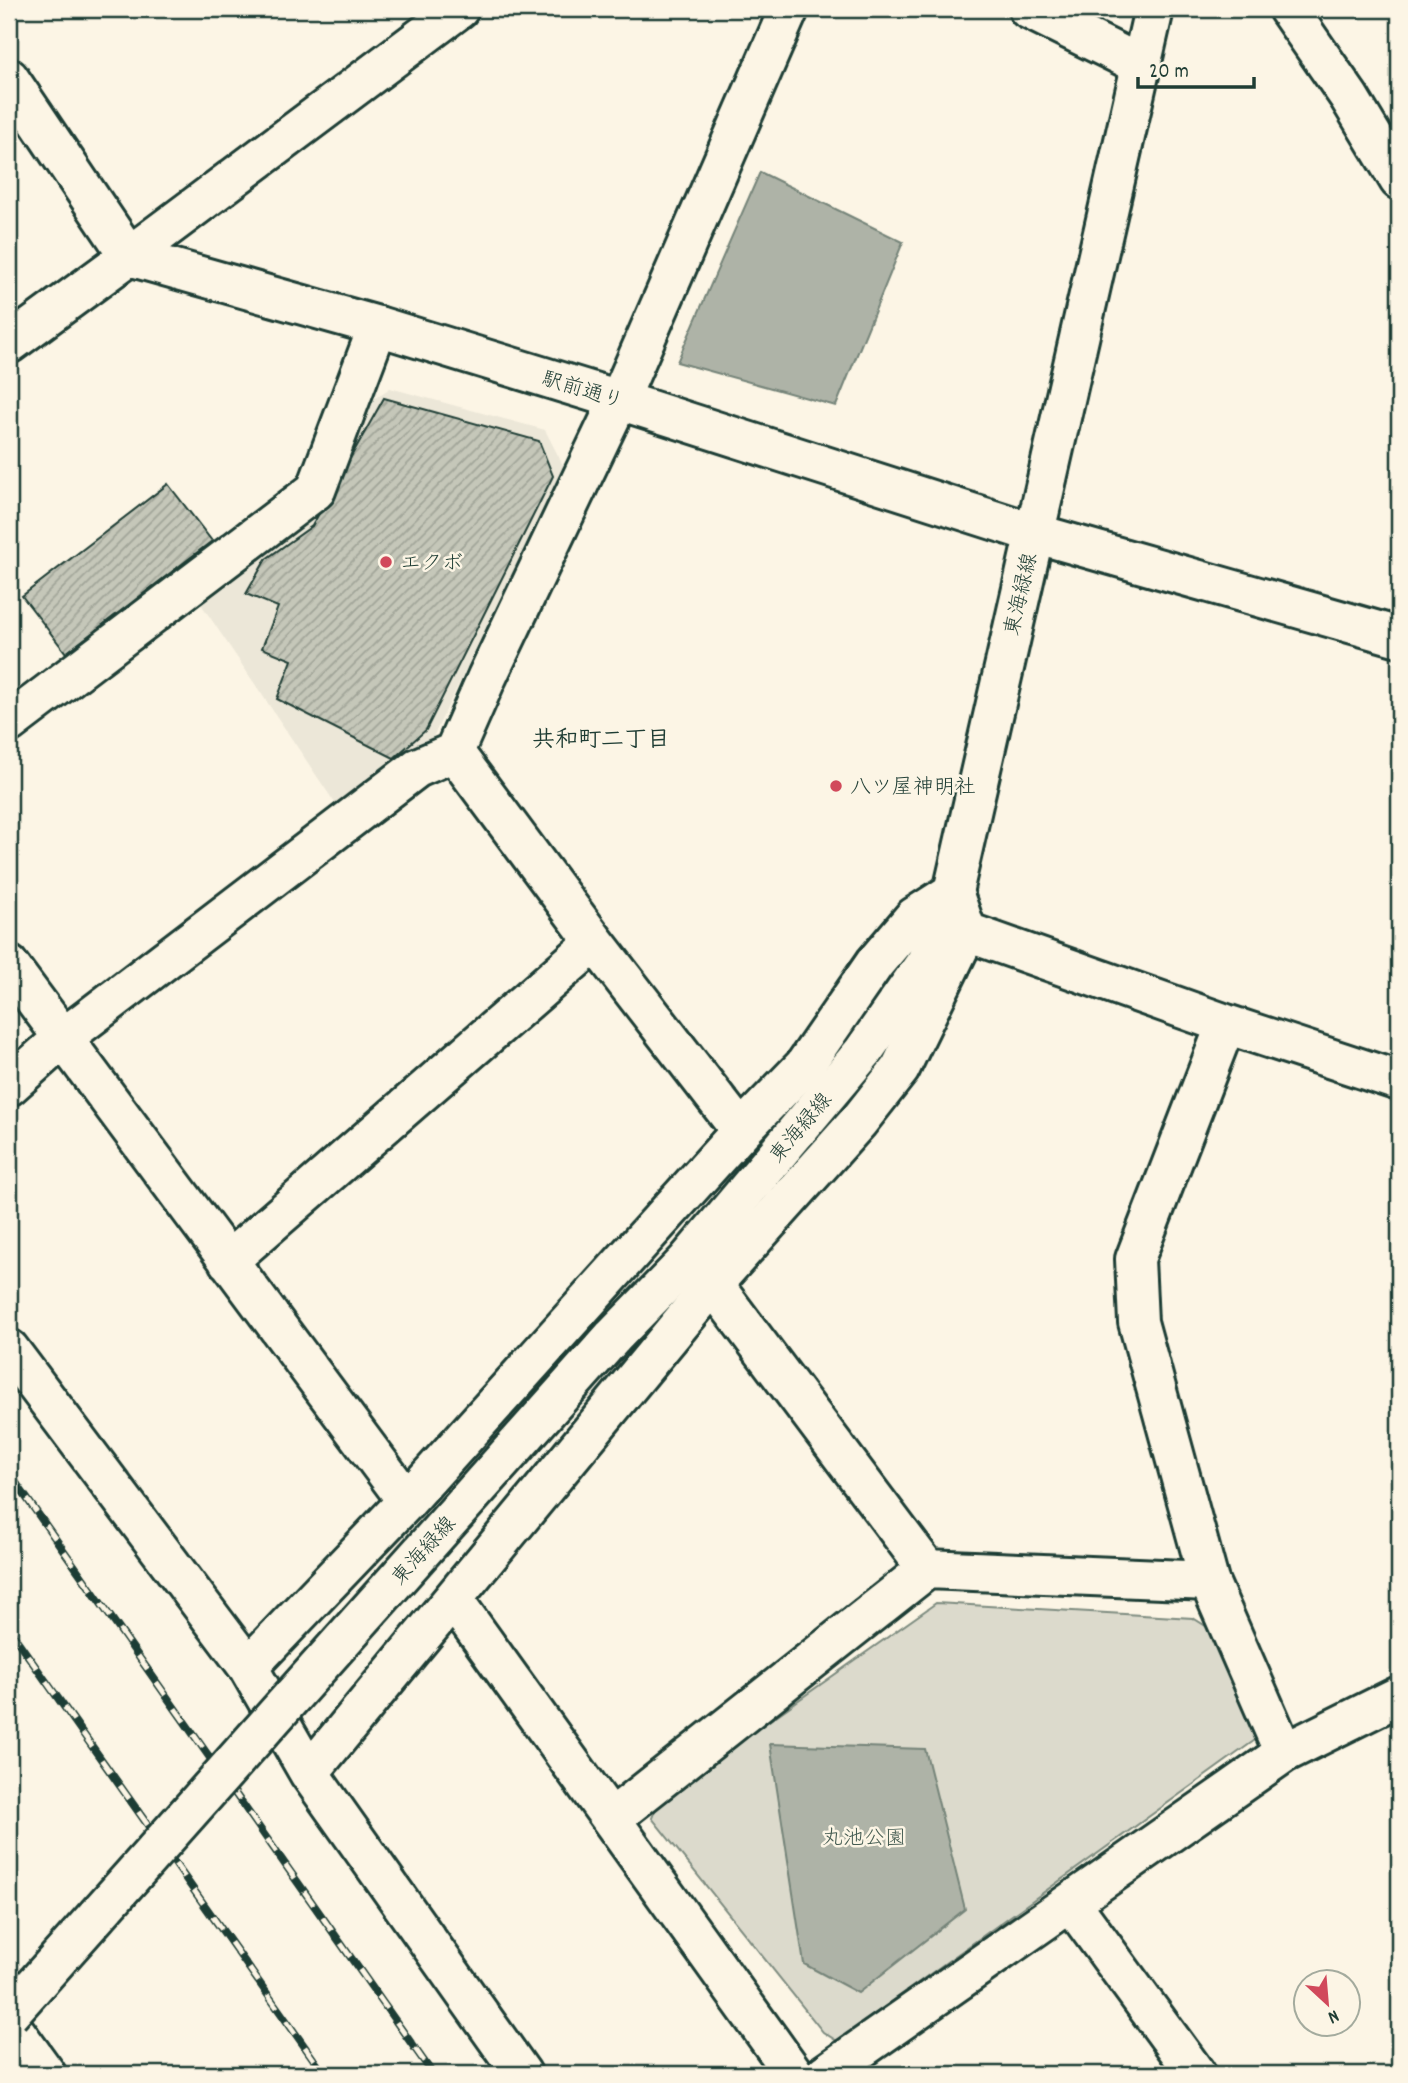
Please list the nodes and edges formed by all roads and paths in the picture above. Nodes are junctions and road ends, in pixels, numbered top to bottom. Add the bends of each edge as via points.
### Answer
1 (459, 9) edge
2 (789, 9) edge
3 (1028, 9) edge
4 (1154, 9) edge
5 (1288, 9) edge
6 (1141, 65) junction
7 (9, 78) edge
8 (1398, 173) edge
9 (129, 256) junction
10 (379, 326) junction
11 (9, 344) edge
12 (620, 400) junction
13 (1034, 533) junction
14 (1399, 637) edge
15 (9, 723) edge
16 (454, 752) junction
17 (953, 892) junction
18 (967, 932) junction
19 (595, 942) junction
20 (9, 965) edge
21 (1226, 1024) junction
22 (63, 1038) junction
23 (1399, 1081) edge
24 (9, 1086) edge
25 (741, 1131) junction
26 (228, 1261) junction
27 (713, 1284) junction
28 (9, 1349) edge
29 (407, 1502) junction
30 (927, 1569) junction
31 (1209, 1580) junction
32 (453, 1599) junction
33 (248, 1667) junction
34 (1399, 1696) edge
35 (1284, 1754) junction
36 (309, 1773) junction
37 (612, 1818) junction
38 (1071, 1903) junction
39 (9, 2014) edge
40 (9, 2023) edge
41 (30, 2068) edge
42 (522, 2074) edge
43 (794, 2074) edge
44 (825, 2074) edge
45 (1196, 2074) edge

1 - 9 street
2 - 12 street
3 - 6 street
4 - 6 street, 東海緑線
5 - 8 street
6 - 13 street, 東海緑線
7 - 9 street
9 - 10 street, 駅前通り
9 - 11 street
10 - 12 street, 駅前通り
10 - 15 street via 316,490
12 - 13 street, 駅前通り
12 - 16 street
13 - 14 street, 駅前通り
13 - 17 street, 東海緑線
16 - 19 street
16 - 22 street via 417,768
17 - 18 street
17 - 25 street via 914,918 875,962 804,1066
17 - 39 street, 東海緑線, bridge via 926,962 863,1052 687,1261 612,1338
18 - 21 street
18 - 27 street via 900,1069
19 - 25 street
19 - 26 street
20 - 22 street
21 - 23 street
21 - 31 street via 1135,1259 1138,1322
22 - 24 street
22 - 26 street
25 - 29 street
26 - 29 street
27 - 30 street
27 - 32 street
28 - 33 street
29 - 33 street
30 - 31 street
30 - 37 street
31 - 35 street
32 - 36 street
32 - 37 street
33 - 36 street
34 - 35 street
35 - 38 street
36 - 42 street
37 - 43 street
38 - 44 street
38 - 45 street
40 - 41 street

